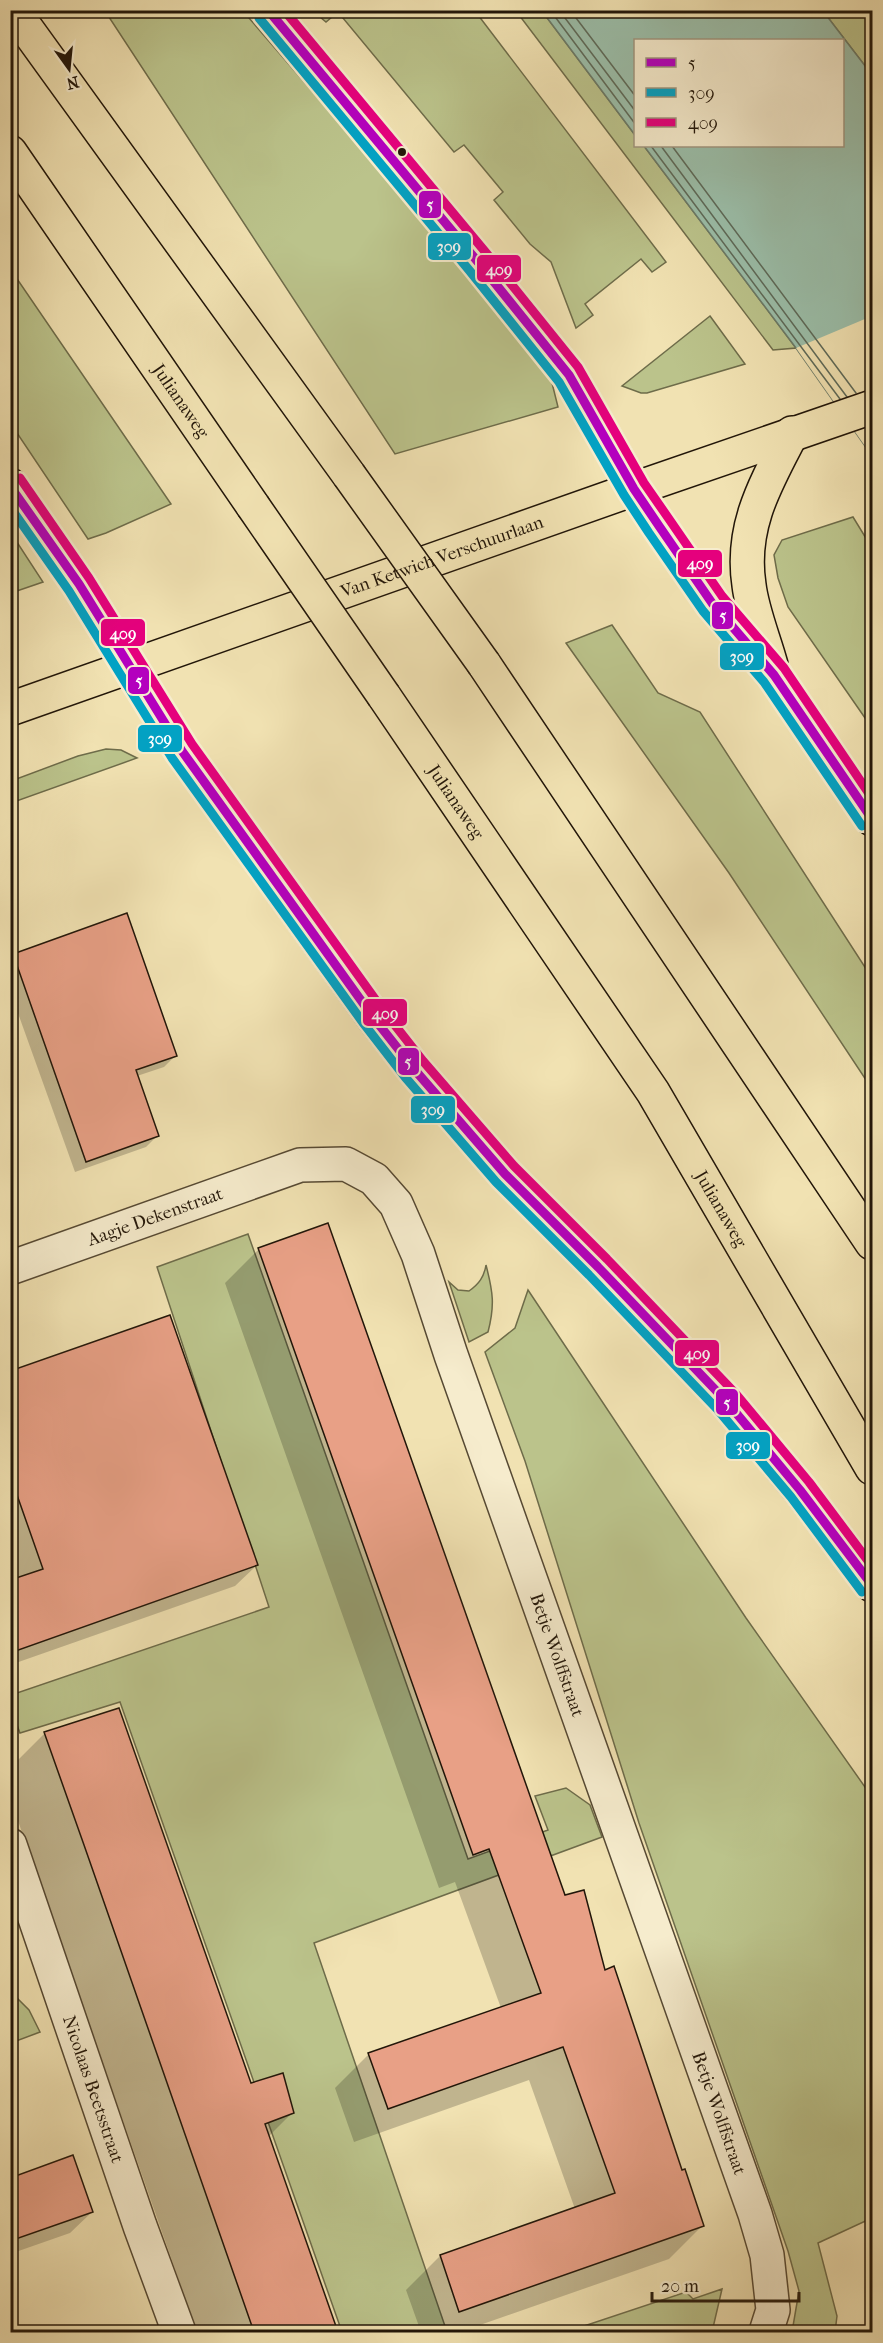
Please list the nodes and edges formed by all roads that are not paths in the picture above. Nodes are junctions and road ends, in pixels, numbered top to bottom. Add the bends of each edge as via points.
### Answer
1 (13, 10) edge
2 (268, 10) edge
3 (10, 152) edge
4 (858, 411) edge
5 (792, 434) junction
6 (10, 485) edge
7 (634, 489) junction
8 (130, 667) junction
9 (774, 675) junction
10 (10, 709) edge
11 (873, 819) edge
12 (300, 1165) joint
13 (873, 1243) edge
14 (10, 1268) edge
15 (873, 1468) edge
16 (873, 1585) edge
17 (10, 1845) edge
18 (179, 2332) edge
19 (766, 2332) edge

1 - 13 main road, bridge via 484,664
2 - 7 main road via 569,375
3 - 15 main road, Julianaweg, bridge via 653,1092
4 - 5 main road, Van Ketwich Verschuurlaan
5 - 7 main road, Van Ketwich Verschuurlaan
5 - 9 main road via 763,490 748,541 748,585
6 - 8 main road
7 - 8 main road, Van Ketwich Verschuurlaan
7 - 9 main road via 712,603
8 - 10 main road, Van Ketwich Verschuurlaan
8 - 16 main road via 182,752 414,1069 505,1174 727,1402
9 - 11 main road
12 - 14 street, Aagje Dekenstraat
12 - 19 street, Betje Wolffstraat via 346,1164 374,1179 396,1204 418,1254 755,2214 767,2254 773,2310
17 - 18 street, Nicolaas Beetsstraat

